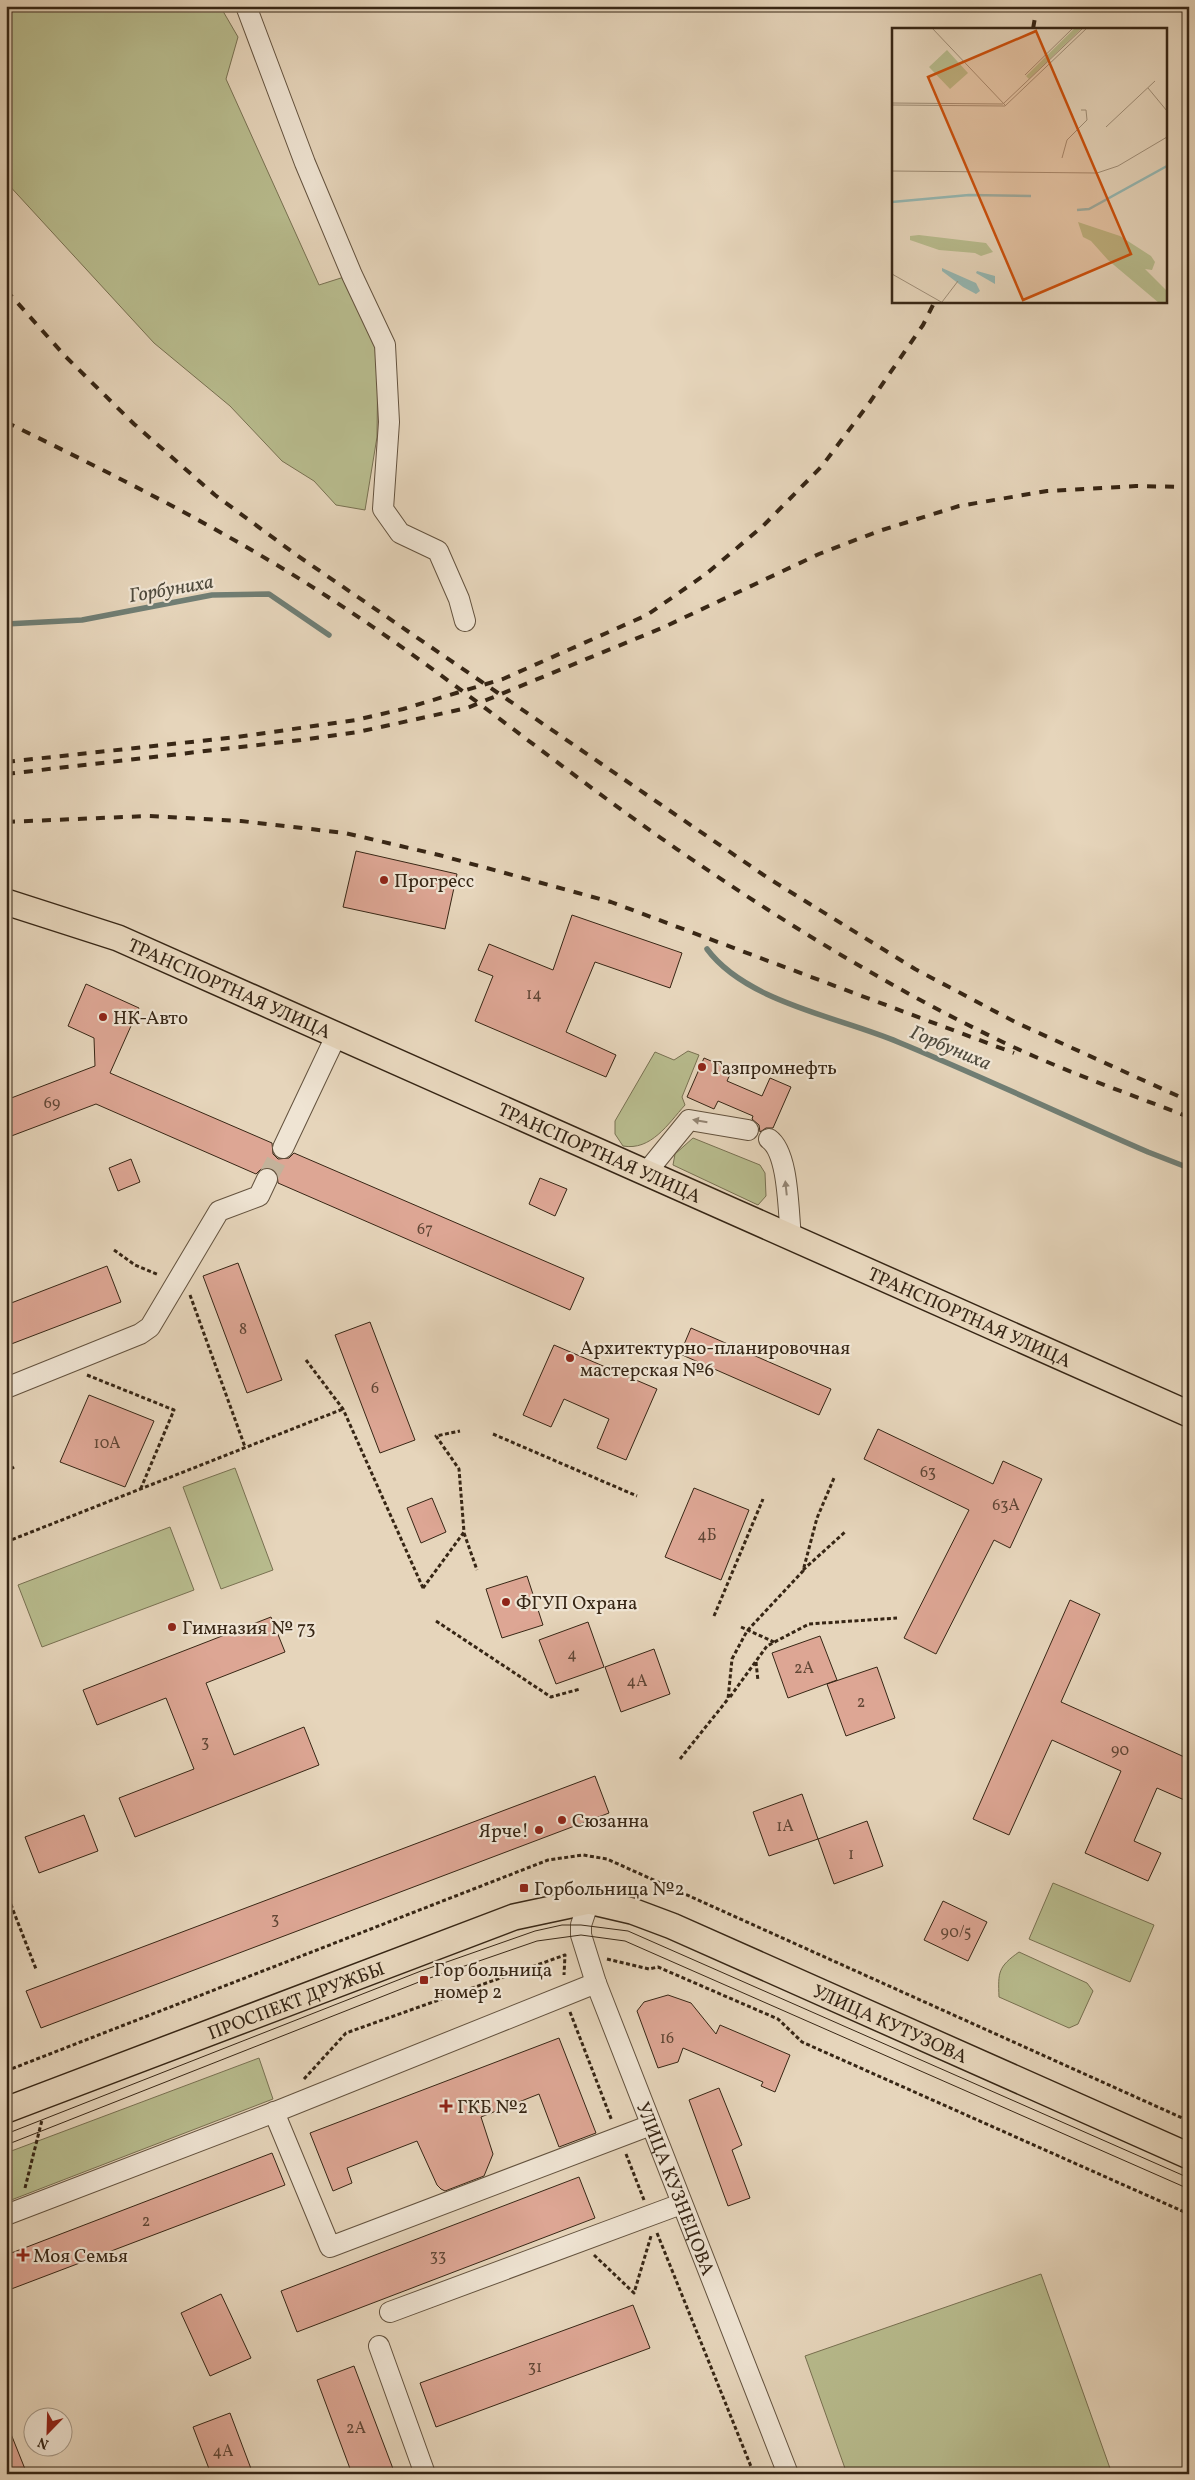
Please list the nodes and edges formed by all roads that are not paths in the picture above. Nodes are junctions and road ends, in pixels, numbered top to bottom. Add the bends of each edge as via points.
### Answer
1 (246, 6) edge
2 (465, 621) dead end
3 (6, 902) edge
4 (336, 1036) junction
5 (748, 1130) dead end
6 (769, 1139) dead end
7 (283, 1148) tunnel mouth
8 (645, 1174) junction
9 (267, 1179) tunnel mouth
10 (791, 1236) junction
11 (6, 1388) edge
12 (1189, 1414) edge
13 (589, 1900) junction
14 (596, 1983) junction
15 (6, 2110) edge
16 (274, 2112) junction
17 (651, 2125) junction
18 (1189, 2156) edge
19 (681, 2204) junction
20 (13, 2212) edge
21 (390, 2312) dead end
22 (380, 2346) dead end
23 (425, 2474) edge
24 (788, 2474) edge

1 - 2 street via 305,163 385,345 388,422 383,508 400,533 438,550
3 - 4 main road, ТРАНСПОРТНАЯ УЛИЦА via 118,938
4 - 7 street
4 - 8 main road, ТРАНСПОРТНАЯ УЛИЦА
5 -> 8 street via 689,1120
10 -> 6 street via 783,1163 776,1144
8 - 10 main road, ТРАНСПОРТНАЯ УЛИЦА
9 - 11 street via 259,1196 219,1212 156,1318 145,1330
10 - 12 main road, ТРАНСПОРТНАЯ УЛИЦА
13 - 14 street, УЛИЦА КУЗНЕЦОВА via 581,1935
13 - 15 main road, ПРОСПЕКТ ДРУЖБЫ via 514,1917
13 - 18 main road, УЛИЦА КУТУЗОВА via 672,1926
14 - 16 street
14 - 17 street, УЛИЦА КУЗНЕЦОВА
16 - 17 street via 330,2247
16 - 20 street
17 - 19 street, УЛИЦА КУЗНЕЦОВА
19 - 21 street
19 - 24 street, УЛИЦА КУЗНЕЦОВА
22 - 23 street

